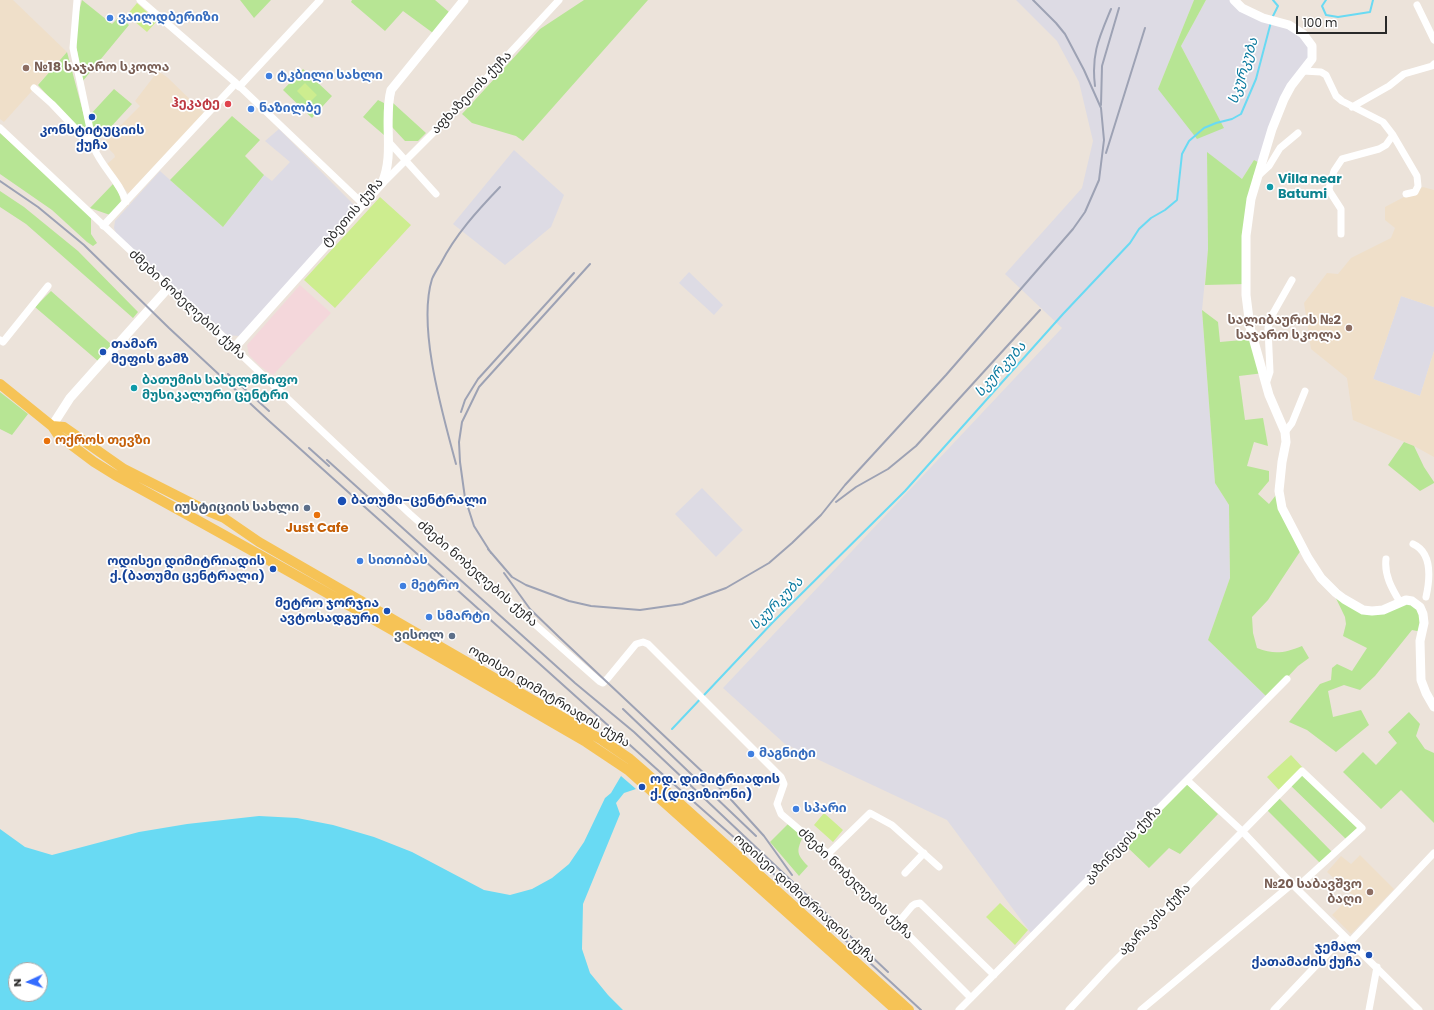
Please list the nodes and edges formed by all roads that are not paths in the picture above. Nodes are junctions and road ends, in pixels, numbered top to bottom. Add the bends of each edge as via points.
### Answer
1 (77, 0) edge
2 (140, 0) edge
3 (464, 0) edge
4 (559, 0) edge
5 (1234, 0) edge
6 (316, 1) edge
7 (1417, 5) dead end
8 (1434, 40) edge
9 (1434, 64) edge
10 (1304, 71) junction
11 (238, 85) junction
12 (34, 88) dead end
13 (1352, 107) junction
14 (0, 128) edge
15 (1298, 133) dead end
16 (1393, 136) junction
17 (388, 141) junction
18 (94, 148) junction
19 (405, 161) junction
20 (1257, 178) junction
21 (382, 183) junction
22 (436, 194) dead end
23 (1406, 194) dead end
24 (126, 202) junction
25 (363, 204) junction
26 (103, 226) junction
27 (1341, 234) dead end
28 (1292, 280) dead end
29 (48, 286) dead end
30 (169, 287) junction
31 (0, 340) edge
32 (234, 348) junction
33 (0, 384) edge
34 (1266, 384) junction
35 (1305, 391) dead end
36 (52, 426) junction
37 (1285, 432) junction
38 (217, 515) junction
39 (208, 526) junction
40 (236, 526) junction
41 (226, 536) junction
42 (1413, 544) dead end
43 (1386, 559) dead end
44 (1434, 587) edge
45 (1426, 598) junction
46 (1400, 602) junction
47 (1420, 607) junction
48 (1287, 678) dead end
49 (1434, 707) edge
50 (1187, 780) junction
51 (1242, 831) junction
52 (924, 853) junction
53 (1434, 853) edge
54 (828, 854) junction
55 (939, 867) dead end
56 (905, 873) dead end
57 (1294, 886) junction
58 (897, 924) junction
59 (1344, 936) junction
60 (1350, 942) junction
61 (1377, 967) junction
62 (994, 975) junction
63 (971, 998) junction
64 (896, 1010) edge
65 (910, 1010) edge
66 (959, 1010) edge
67 (1069, 1010) edge
68 (1141, 1010) edge
69 (1274, 1010) edge
70 (1369, 1010) edge
71 (1420, 1010) edge

1 - 18 street via 73,48
2 - 11 street
3 - 17 street, ტბეთის ქუჩა via 391,90 388,106
4 - 19 street, აფხაზეთის ქუჩა via 470,96
5 - 10 street via 1242,8 1267,20 1289,25 1303,34 1312,46 1312,59
6 - 11 street
7 - 8 street
9 - 13 street via 1404,74 1389,86
10 - 13 street via 1321,72 1326,76 1336,96
10 - 20 street via 1284,99
11 - 24 street
11 - 25 street
12 - 18 street
13 - 16 street via 1383,122
14 - 26 street, ძმები ნობელების ქუჩა
15 - 20 street via 1280,148 1270,166
16 - 23 street via 1417,176 1418,186 1415,192
16 - 27 street via 1379,149 1342,159 1334,171 1329,188 1341,209
17 - 19 street
17 - 21 street, ტბეთის ქუჩა via 388,163
18 - 24 street via 119,186
19 - 21 street, აფხაზეთის ქუჩა
19 - 22 street
20 - 34 street via 1246,236 1246,295 1250,328
21 - 25 street, ტბეთის ქუჩა
24 - 26 street
25 - 32 street, ტბეთის ქუჩა
26 - 30 street, ძმები ნობელების ქუჩა
28 - 34 street via 1271,317 1268,328 1270,372
29 - 31 street via 3,342
30 - 32 street, ძმები ნობელების ქუჩა
30 - 36 street via 70,398
32 - 54 street, ძმები ნობელების ქუჩა via 410,514 599,681 603,683 636,644 648,644 782,778 784,784 777,804 781,814
33 - 36 main road
34 - 37 street via 1272,405
35 - 37 street via 1292,423
36 - 38 main road via 64,426 124,469
36 - 39 main road via 58,435 94,462
37 - 46 street via 1286,442 1279,491 1282,508 1321,578 1336,593 1363,610 1383,610
38 - 39 main road via 210,520
38 - 40 main road, ოდისეი დიმიტრიადის ქუჩა
39 - 41 main road, ოდისეი დიმიტრიადის ქუჩა
40 - 41 main road via 234,532
40 - 65 main road, ოდისეი დიმიტრიადის ქუჩა via 257,541 602,740 630,760
41 - 64 main road, ოდისეი დიმიტრიადის ქუჩა via 607,755 634,776
42 - 45 street via 1420,547 1428,562 1430,578
43 - 46 street via 1386,573
44 - 45 street
45 - 47 street
46 - 47 street via 1412,601
47 - 49 street via 1424,624 1420,641 1421,680
48 - 50 street, კაზინეცის ქუჩა
50 - 51 street
50 - 62 street, კაზინეცის ქუჩა
51 - 57 street
51 - 57 street, აგარაკის ქუჩა via 1302,771 1362,828
51 - 67 street, აგარაკის ქუჩა
52 - 54 street via 892,825 870,813
52 - 55 street
52 - 56 street
53 - 60 street
54 - 58 street, ძმები ნობელების ქუჩა
57 - 59 street
57 - 68 street
58 - 62 street via 912,906 920,903
58 - 63 street, ძმები ნობელების ქუჩა
59 - 60 street
59 - 69 street
60 - 61 street
61 - 70 street
61 - 71 street
62 - 63 street, კაზინეცის ქუჩა
63 - 66 street, კაზინეცის ქუჩა

